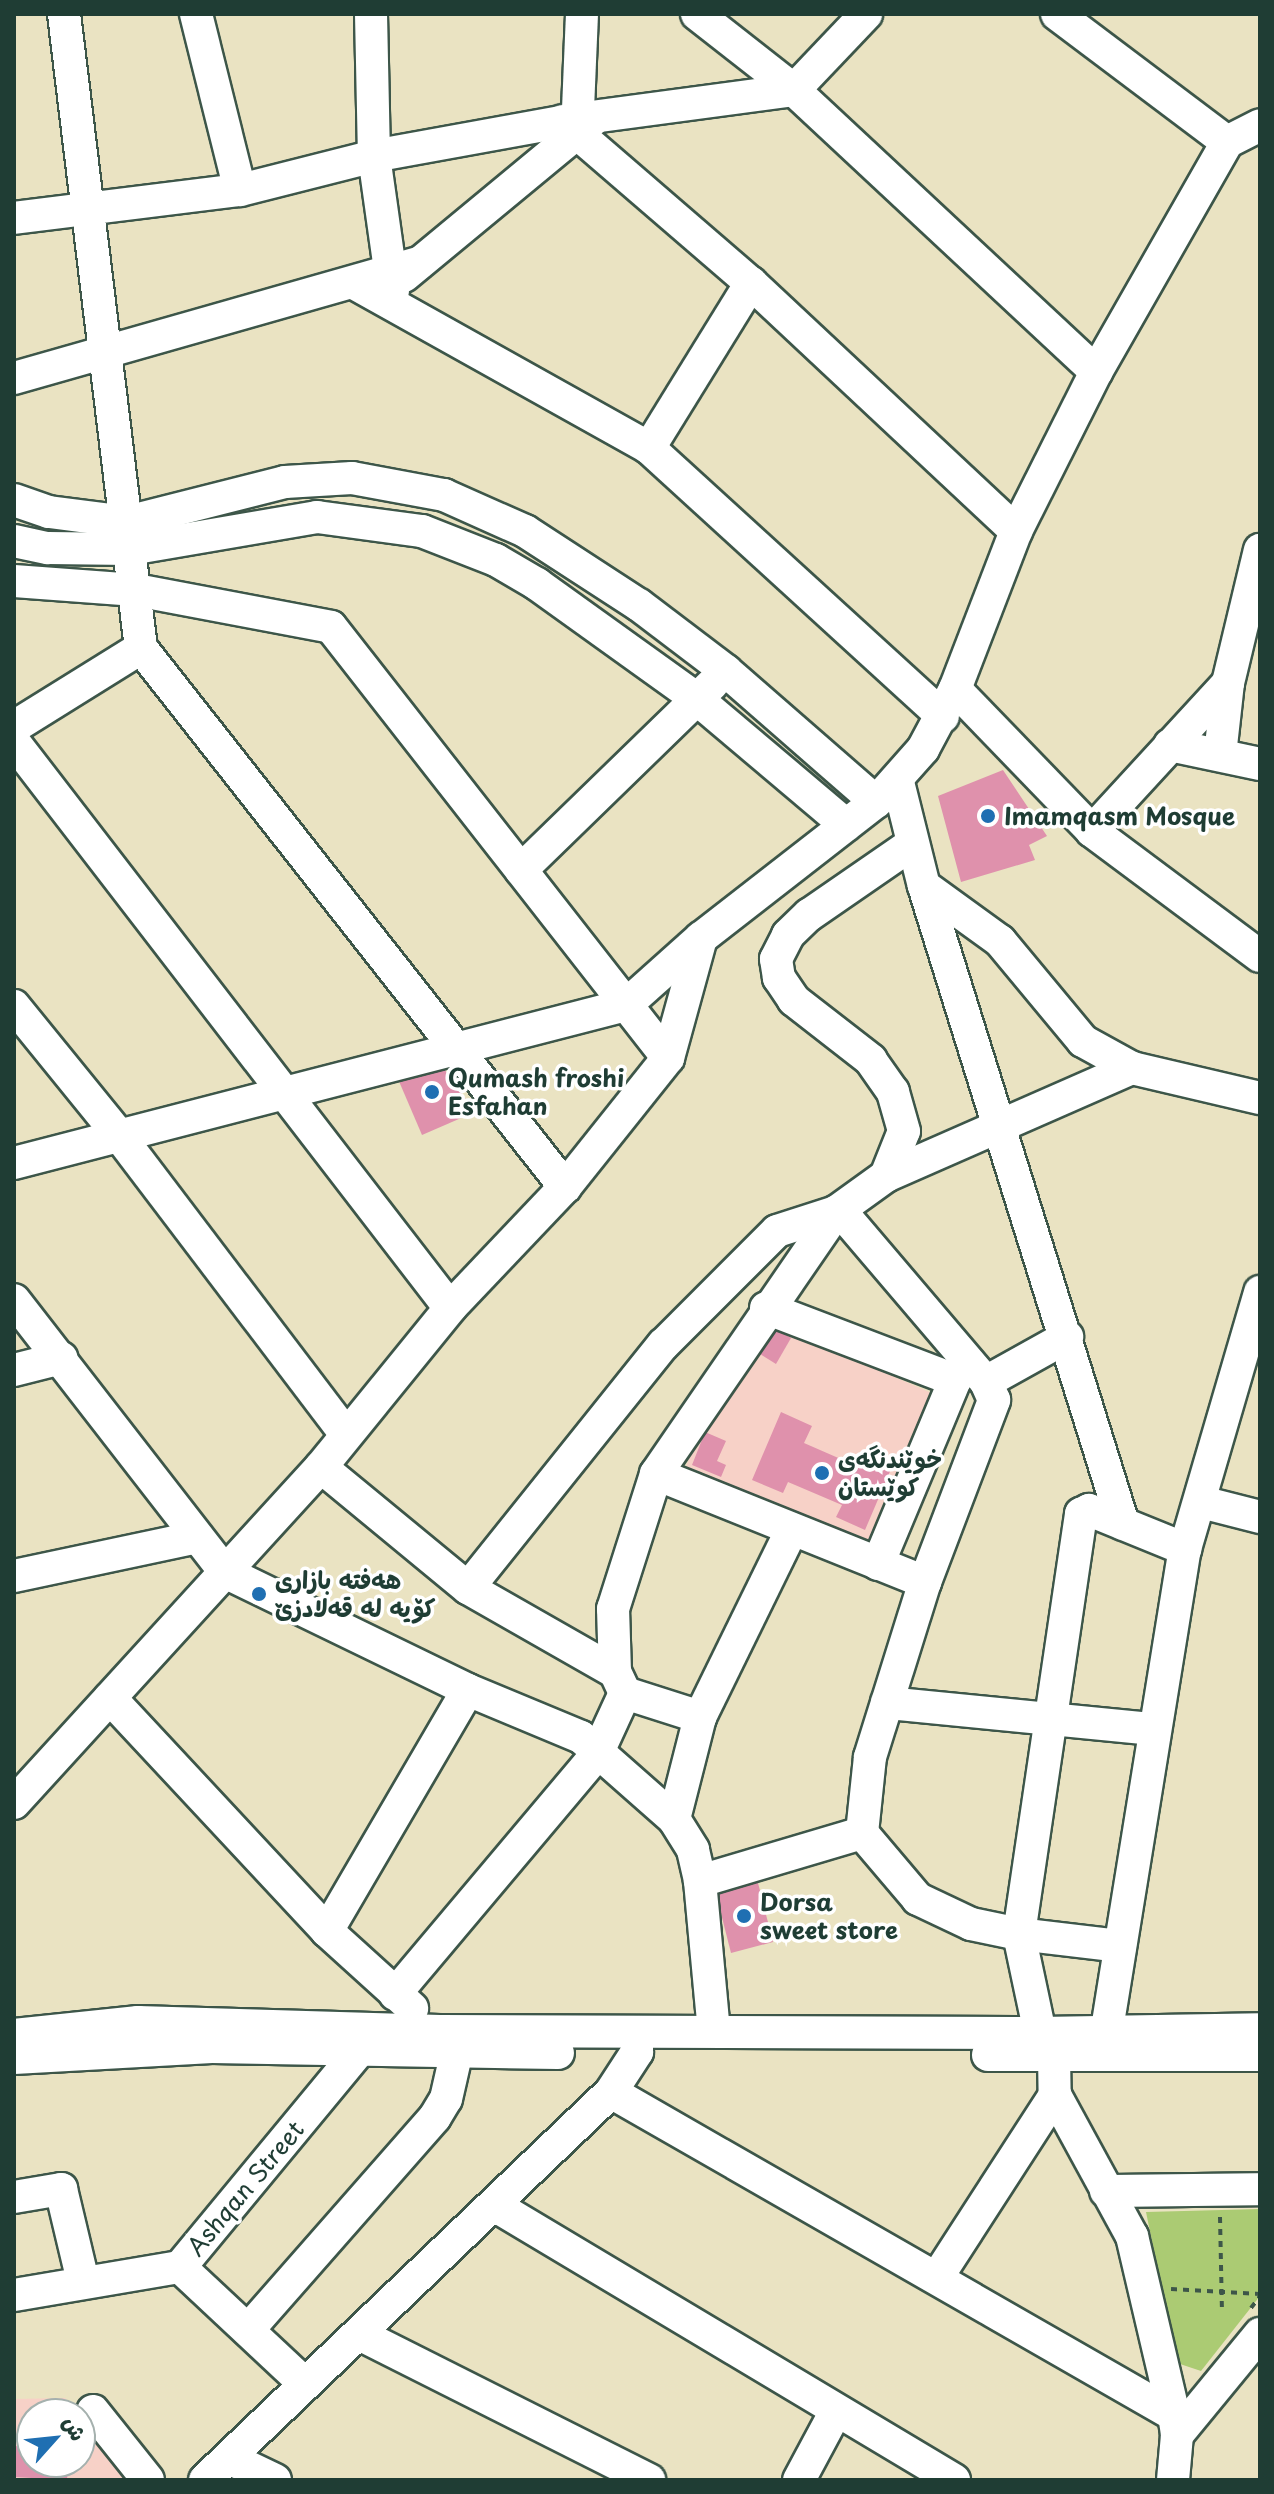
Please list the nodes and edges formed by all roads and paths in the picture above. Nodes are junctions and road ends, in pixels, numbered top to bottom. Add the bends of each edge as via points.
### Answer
1 (64, 14) edge
2 (196, 14) edge
3 (371, 14) edge
4 (582, 14) edge
5 (697, 14) edge
6 (866, 14) edge
7 (1057, 14) edge
8 (794, 90) junction
9 (579, 122) junction
10 (1260, 125) edge
11 (1227, 142) junction
12 (374, 156) junction
13 (240, 190) junction
14 (88, 209) junction
15 (14, 218) edge
16 (751, 283) junction
17 (388, 286) junction
18 (106, 355) junction
19 (1096, 372) junction
20 (14, 378) edge
21 (649, 448) junction
22 (14, 500) edge
23 (1016, 531) junction
24 (129, 535) junction
25 (14, 541) edge
26 (1260, 551) edge
27 (14, 581) edge
28 (136, 590) junction
29 (141, 648) junction
30 (726, 671) junction
31 (1228, 683) junction
32 (697, 699) junction
33 (949, 703) junction
34 (14, 727) edge
35 (14, 742) edge
36 (1170, 745) junction
37 (1220, 755) junction
38 (1260, 764) edge
39 (887, 792) junction
40 (846, 825) junction
41 (1092, 831) junction
42 (912, 844) junction
43 (521, 870) junction
44 (924, 886) junction
45 (701, 938) junction
46 (1260, 956) edge
47 (626, 1005) junction
48 (19, 1019) edge
49 (454, 1049) junction
50 (668, 1058) junction
51 (1132, 1068) junction
52 (287, 1091) junction
53 (1260, 1098) edge
54 (1000, 1123) junction
55 (118, 1134) junction
56 (14, 1163) edge
57 (886, 1176) junction
58 (565, 1187) junction
59 (836, 1212) junction
60 (1260, 1292) edge
61 (14, 1300) edge
62 (450, 1308) junction
63 (766, 1308) junction
64 (1067, 1337) junction
65 (61, 1358) junction
66 (14, 1370) edge
67 (970, 1375) junction
68 (346, 1434) junction
69 (321, 1467) junction
70 (656, 1474) junction
71 (1201, 1502) junction
72 (1260, 1517) edge
73 (1123, 1524) junction
74 (792, 1529) junction
75 (197, 1537) junction
76 (1185, 1549) junction
77 (878, 1564) junction
78 (225, 1572) junction
79 (14, 1576) edge
80 (925, 1582) junction
81 (468, 1588) junction
82 (620, 1683) junction
83 (468, 1690) junction
84 (110, 1698) junction
85 (887, 1703) junction
86 (700, 1717) junction
87 (1051, 1719) junction
88 (1153, 1729) junction
89 (597, 1754) junction
90 (17, 1795) edge
91 (674, 1819) junction
92 (862, 1833) junction
93 (700, 1881) junction
94 (327, 1931) junction
95 (1019, 1934) junction
96 (1120, 1946) junction
97 (395, 1994) junction
98 (1107, 2029) junction
99 (1260, 2029) edge
100 (714, 2031) junction
101 (14, 2035) edge
102 (637, 2042) junction
103 (448, 2043) junction
104 (1047, 2045) junction
105 (357, 2053) junction
106 (1260, 2055) edge
107 (14, 2058) edge
108 (611, 2092) junction
109 (1055, 2095) junction
110 (1260, 2189) edge
111 (1106, 2191) junction
112 (14, 2197) edge
113 (494, 2205) junction
114 (1220, 2210) dead end
115 (180, 2267) junction
116 (938, 2276) junction
117 (83, 2281) junction
118 (1161, 2289) dead end
119 (1222, 2292) junction
120 (1260, 2294) edge
121 (14, 2295) edge
122 (1222, 2309) dead end
123 (248, 2330) junction
124 (359, 2334) junction
125 (1260, 2334) edge
126 (305, 2384) junction
127 (836, 2411) junction
128 (96, 2415) edge
129 (1175, 2425) junction
130 (229, 2458) junction
131 (148, 2480) edge
132 (205, 2480) edge
133 (275, 2480) edge
134 (649, 2480) edge
135 (799, 2480) edge
136 (954, 2480) edge
137 (1173, 2480) edge

1 - 14 street
2 - 13 street
3 - 12 street
4 - 9 street
5 - 8 street
6 - 8 street
7 - 11 street
8 - 9 street
8 - 19 street
9 - 12 street
9 - 16 street
9 - 17 street
10 - 11 street
11 - 19 street
12 - 13 street
12 - 17 street
13 - 14 street
14 - 15 street
14 - 18 street
16 - 21 street
16 - 23 street
17 - 18 street
17 - 21 street
18 - 20 street
18 - 24 street
19 - 23 street
21 - 33 street
22 - 24 street
23 - 33 street
24 - 25 street via 48,548
24 - 28 street
24 - 30 street via 285,482 352,478 407,485 444,495 525,531 639,605
24 - 32 street via 317,517 422,531 496,560 537,584
26 - 31 street
27 - 28 street
28 - 29 street
28 - 43 street via 331,627
29 - 34 street
29 - 49 street
30 - 32 street
30 - 39 street
31 - 36 street
31 - 37 street
32 - 40 street
32 - 43 street
33 - 39 street
33 - 41 street
35 - 52 street
36 - 37 street
36 - 41 street
37 - 38 street
39 - 40 street
39 - 42 street
40 - 45 street
41 - 46 street
42 - 44 street
42 - 57 street via 809,915 788,935 776,959 779,978 794,1000 871,1060 893,1092 904,1131
43 - 47 street
44 - 51 street via 1000,941 1083,1041
44 - 54 street
45 - 47 street
45 - 50 street
47 - 49 street
47 - 50 street
48 - 55 street
49 - 52 street
49 - 58 street
50 - 58 street
51 - 53 street
51 - 54 street
52 - 55 street
52 - 62 street
54 - 57 street
54 - 64 street
55 - 56 street
55 - 68 street
57 - 59 street
58 - 62 street
59 - 63 street
59 - 67 street via 849,1221
59 - 81 street via 777,1231 663,1345
60 - 71 street
61 - 65 street
62 - 68 street
63 - 67 street
63 - 70 street
64 - 67 street
64 - 73 street
65 - 66 street
65 - 75 street
67 - 77 street
67 - 80 street via 994,1400
68 - 69 street
69 - 78 street
69 - 81 street
70 - 74 street
70 - 82 street via 613,1609
71 - 72 street
71 - 76 street
73 - 76 street
73 - 87 street via 1089,1510 1081,1514
74 - 77 street
74 - 86 street
75 - 78 street
75 - 79 street
76 - 88 street
77 - 80 street
78 - 83 street
78 - 84 street
80 - 85 street
81 - 82 street
82 - 86 street
82 - 89 street
83 - 89 street via 581,1737
83 - 94 street
84 - 90 street
84 - 94 street
85 - 87 street
85 - 92 street via 870,1757
86 - 91 street
87 - 88 street
87 - 95 street
88 - 96 street
89 - 91 street
89 - 97 street
91 - 93 street via 693,1850
92 - 93 street
92 - 95 street via 918,1899 971,1924
93 - 100 street
94 - 97 street
95 - 96 street
95 - 104 street
96 - 98 street
97 - 103 street
98 - 99 street
98 - 104 street
100 - 102 street
100 - 104 street
101 - 103 street via 138,2022
102 - 103 street
102 - 104 street
102 - 108 street
103 - 105 street
103 - 123 street via 446,2099 428,2127
104 - 106 street
104 - 109 street
105 - 107 street via 212,2047
105 - 115 street, Ashqan Street
108 - 113 street
108 - 116 street
109 - 111 street
109 - 116 street
110 - 111 street
111 - 129 street via 1132,2236
112 - 117 street via 61,2189
113 - 124 street
113 - 127 street
114 - 119 path
115 - 117 street, Ashqan Street
115 - 123 street
116 - 129 street
117 - 121 street, Ashqan Street
118 - 119 path
119 - 120 path
119 - 122 path
123 - 126 street
124 - 126 street
124 - 134 street
125 - 129 street
126 - 130 street
127 - 135 street
127 - 136 street
128 - 131 street
129 - 137 street
130 - 132 street
130 - 133 street

